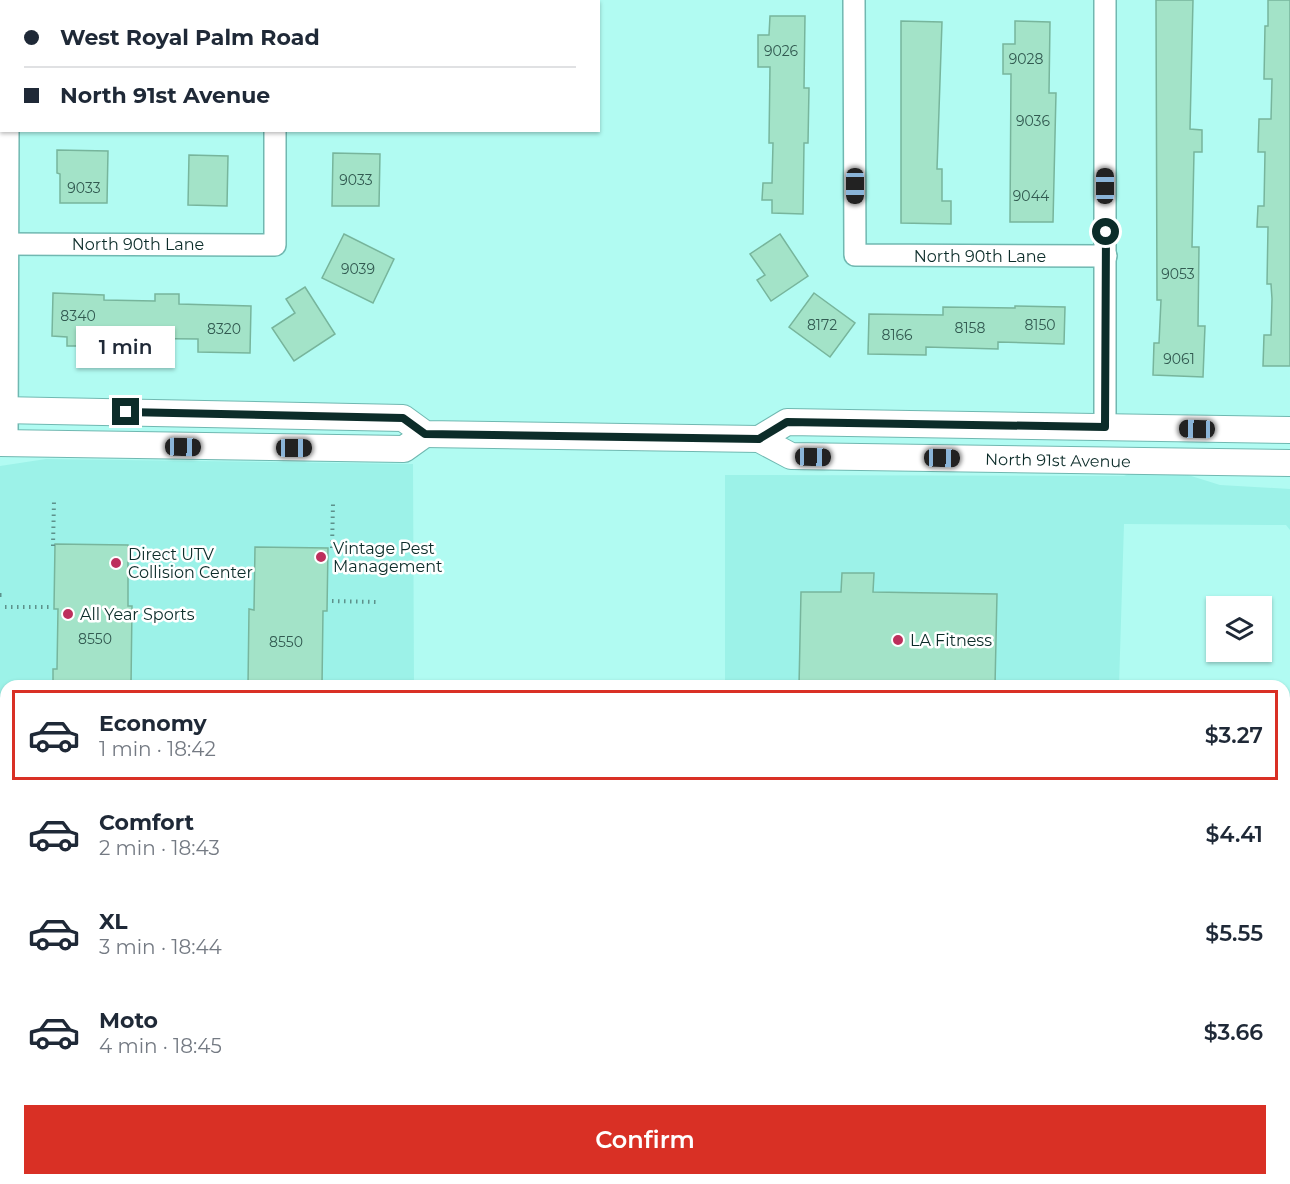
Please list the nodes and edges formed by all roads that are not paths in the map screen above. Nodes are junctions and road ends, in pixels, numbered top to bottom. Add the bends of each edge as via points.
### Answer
1 (854, 0) edge
2 (1105, 0) edge
3 (8, 132) edge
4 (275, 132) edge
5 (4, 244) edge
6 (1106, 256) junction
7 (4, 410) edge
8 (1105, 427) junction
9 (1290, 430) edge
10 (425, 434) junction
11 (759, 439) junction
12 (3, 443) edge
13 (942, 458) junction
14 (1290, 463) edge

1 - 6 street, North 90th Lane via 855,255
2 - 6 street
3 - 5 street
4 - 5 street, North 90th Lane via 275,245
5 - 7 street
6 - 8 street
7 - 10 main road via 403,418
7 - 12 street
8 - 9 main road, North 91st Avenue
8 - 11 main road, North 91st Avenue via 787,422
8 - 13 main road via 1077,443 995,444
10 - 11 main road, North 91st Avenue
10 - 12 main road via 404,449
11 - 13 main road, North 91st Avenue via 791,456
13 - 14 main road, North 91st Avenue

